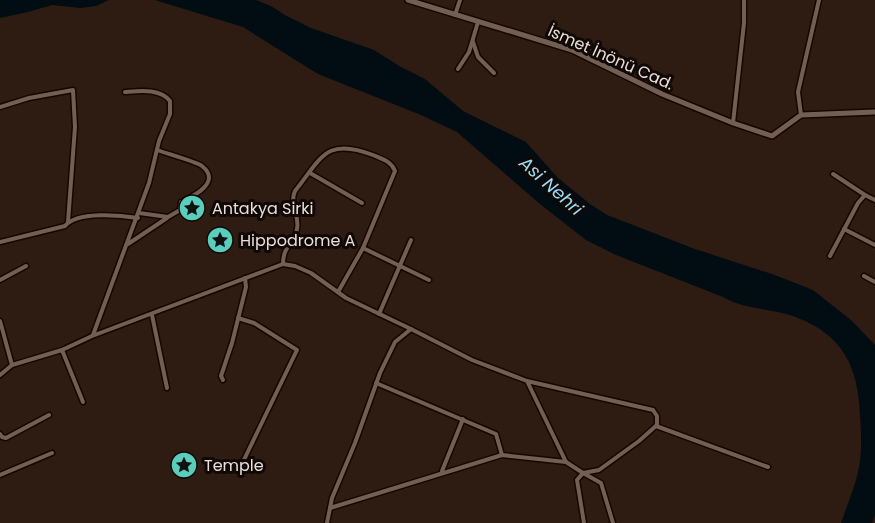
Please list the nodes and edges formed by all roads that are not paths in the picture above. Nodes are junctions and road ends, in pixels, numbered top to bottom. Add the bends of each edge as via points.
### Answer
1 (408, 0) edge
2 (460, 0) edge
3 (744, 0) edge
4 (819, 0) edge
5 (455, 15) junction
6 (478, 22) junction
7 (472, 41) junction
8 (458, 69) dead end
9 (494, 73) dead end
10 (124, 92) dead end
11 (0, 107) edge
12 (875, 112) edge
13 (801, 115) junction
14 (733, 123) junction
15 (157, 150) junction
16 (310, 173) junction
17 (833, 174) dead end
18 (865, 195) junction
19 (875, 200) edge
20 (362, 202) dead end
21 (138, 215) junction
22 (168, 217) junction
23 (68, 222) junction
24 (844, 229) junction
25 (411, 240) dead end
26 (0, 242) edge
27 (127, 244) junction
28 (875, 245) edge
29 (363, 248) junction
30 (830, 256) dead end
31 (283, 264) junction
32 (26, 266) dead end
33 (400, 266) junction
34 (864, 276) dead end
35 (245, 278) junction
36 (0, 280) edge
37 (429, 280) dead end
38 (875, 282) edge
39 (338, 292) junction
40 (379, 314) junction
41 (152, 315) junction
42 (238, 318) junction
43 (0, 321) edge
44 (411, 329) junction
45 (2, 335) edge
46 (92, 336) junction
47 (62, 350) junction
48 (12, 365) junction
49 (0, 375) edge
50 (223, 380) dead end
51 (527, 381) junction
52 (376, 383) junction
53 (167, 388) dead end
54 (83, 402) dead end
55 (49, 415) dead end
56 (463, 419) junction
57 (656, 426) junction
58 (0, 434) edge
59 (52, 453) dead end
60 (502, 455) junction
61 (566, 462) junction
62 (768, 467) dead end
63 (240, 468) dead end
64 (442, 472) junction
65 (583, 473) junction
66 (0, 475) edge
67 (330, 508) junction
68 (327, 523) edge
69 (584, 523) edge
70 (613, 523) edge

1 - 5 street, İsmet İnönü Cad.
2 - 5 street
3 - 14 street
4 - 13 street via 798,92
5 - 6 street, İsmet İnönü Cad.
6 - 7 street
6 - 14 street, İsmet İnönü Cad. via 572,50
7 - 8 street
7 - 9 street via 478,57
10 - 15 street via 150,91 169,99 170,114
11 - 23 street via 73,90 75,127
12 - 13 street
13 - 14 street, İsmet İnönü Cad. via 772,135
15 - 21 street
15 - 22 street via 202,166 208,175 199,194 181,202 180,210
16 - 20 street
16 - 29 street via 327,152 342,147 393,166 395,171
16 - 31 street via 292,199 297,230 284,250
17 - 18 street
18 - 19 street
18 - 24 street
21 - 22 street
21 - 23 street via 114,214
21 - 27 street
22 - 27 street
23 - 26 street
24 - 28 street
24 - 30 street
25 - 33 street
27 - 46 street
29 - 33 street
29 - 39 street
31 - 35 street
31 - 39 street via 310,273
32 - 36 street
33 - 37 street
33 - 40 street
34 - 38 street
35 - 41 street
35 - 42 street
39 - 40 street
40 - 44 street
41 - 46 street
41 - 53 street
42 - 50 street
42 - 63 street via 254,323 297,350
43 - 45 street
44 - 51 street via 472,360
44 - 52 street via 395,342
45 - 48 street
46 - 47 street
47 - 48 street
47 - 54 street
48 - 49 street
51 - 57 street via 653,410 658,417
51 - 61 street
52 - 56 street
52 - 67 street
55 - 58 street via 6,438
56 - 60 street via 496,434
56 - 64 street
57 - 62 street
57 - 65 street via 599,470
59 - 66 street
60 - 61 street
60 - 64 street
61 - 65 street
64 - 67 street
65 - 69 street via 577,480
65 - 70 street via 601,483
67 - 68 street

